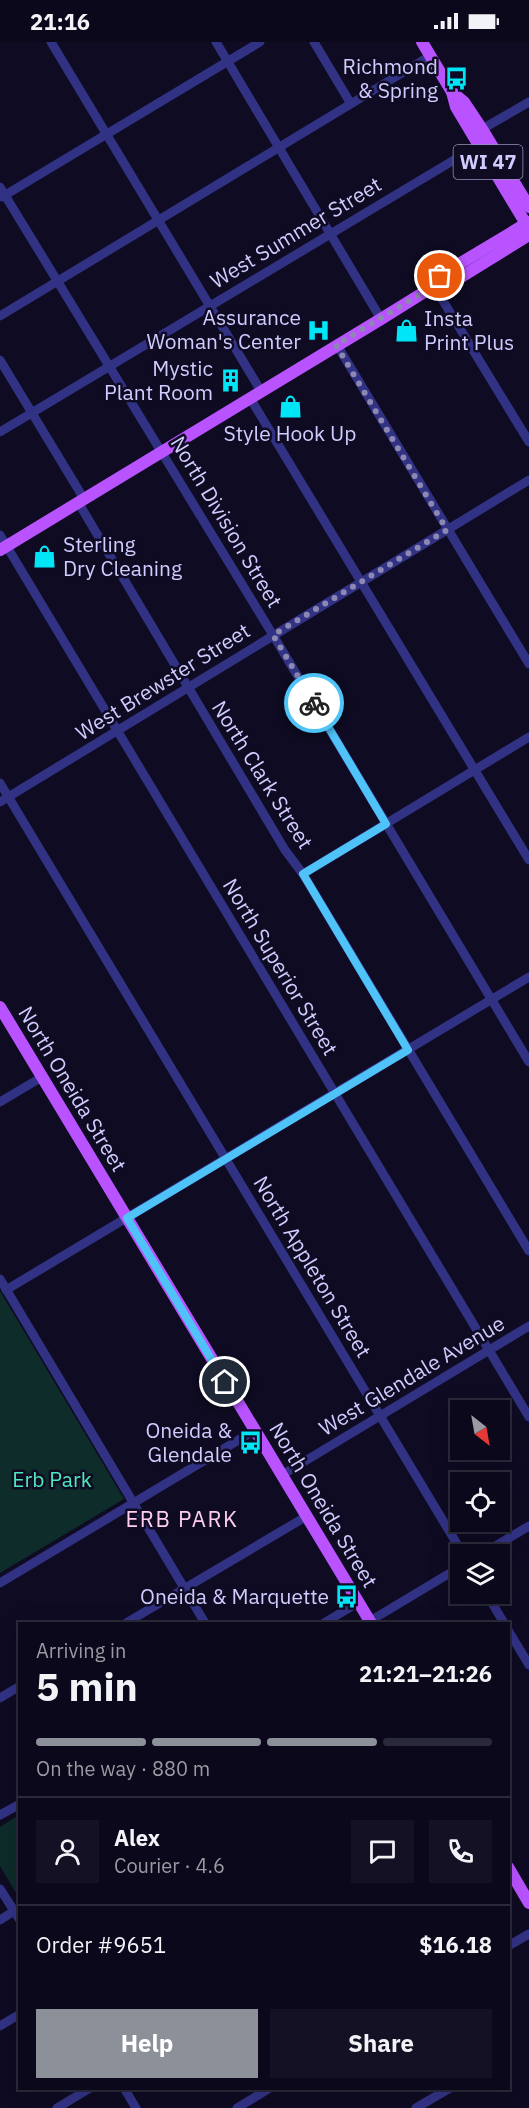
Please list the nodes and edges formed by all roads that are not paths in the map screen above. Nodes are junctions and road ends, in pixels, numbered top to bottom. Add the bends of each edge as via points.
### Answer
1 (51, 42) edge
2 (216, 42) edge
3 (260, 42) edge
4 (314, 42) edge
5 (422, 42) edge
6 (430, 56) junction
7 (227, 61) junction
8 (529, 102) edge
9 (351, 104) junction
10 (107, 134) junction
11 (480, 137) junction
12 (279, 148) junction
13 (2, 194) edge
14 (529, 207) edge
15 (158, 220) junction
16 (528, 228) edge
17 (331, 234) junction
18 (58, 281) junction
19 (434, 286) junction
20 (210, 306) junction
21 (0, 316) edge
22 (381, 318) junction
23 (336, 345) junction
24 (0, 360) edge
25 (110, 367) junction
26 (261, 391) junction
27 (250, 398) junction
28 (32, 413) junction
29 (0, 432) edge
30 (529, 442) edge
31 (162, 451) junction
32 (529, 480) edge
33 (81, 500) junction
34 (447, 530) junction
35 (2, 543) edge
36 (361, 582) junction
37 (273, 635) junction
38 (529, 664) edge
39 (188, 687) junction
40 (117, 731) junction
41 (529, 737) edge
42 (476, 770) junction
43 (0, 783) edge
44 (4, 799) edge
45 (386, 824) junction
46 (529, 860) edge
47 (303, 874) junction
48 (529, 977) edge
49 (491, 999) junction
50 (0, 1007) edge
51 (408, 1050) junction
52 (529, 1062) edge
53 (42, 1077) junction
54 (335, 1094) junction
55 (0, 1102) edge
56 (226, 1158) junction
57 (127, 1218) junction
58 (529, 1251) edge
59 (0, 1280) edge
60 (6, 1290) junction
61 (529, 1326) edge
62 (489, 1351) junction
63 (380, 1416) junction
64 (529, 1417) edge
65 (255, 1430) junction
66 (282, 1475) junction
67 (134, 1503) junction
68 (307, 1515) junction
69 (529, 1526) edge
70 (457, 1544) edge
71 (499, 1544) edge
72 (450, 1573) edge
73 (0, 1582) edge
74 (184, 1588) junction
75 (359, 1602) junction
76 (493, 1604) edge
77 (128, 1622) edge
78 (204, 1622) edge
79 (326, 1622) edge
80 (370, 1622) edge
81 (503, 1622) edge
82 (510, 1633) edge
83 (529, 1665) edge
84 (18, 1687) edge
85 (0, 1698) edge
86 (18, 1805) edge
87 (0, 1815) edge
88 (510, 1870) edge
89 (0, 1889) edge
90 (529, 1903) edge
91 (17, 1916) edge
92 (0, 1920) edge
93 (529, 1934) edge
94 (510, 1945) edge
95 (18, 2015) edge
96 (0, 2026) edge
97 (87, 2090) edge
98 (125, 2090) edge
99 (267, 2090) edge
100 (447, 2090) edge
101 (57, 2108) edge
102 (136, 2108) edge
103 (237, 2108) edge
104 (416, 2108) edge

1 - 10 street
2 - 7 street
3 - 7 street
4 - 9 street
5 - 6 main road, WI 47
6 - 9 street
6 - 11 main road, WI 47 via 452,92 464,102
7 - 10 street
7 - 12 street
8 - 11 street, West Summer Street
9 - 12 street
10 - 13 street
10 - 15 street
11 - 14 main road, WI 47
11 - 16 main road, WI 47
11 - 17 street, West Summer Street
12 - 15 street
12 - 17 street
13 - 18 street, North Division Street
15 - 18 street
15 - 20 street
16 - 19 main road via 440,276
17 - 20 street, West Summer Street
17 - 22 street
18 - 21 street
18 - 25 street, North Division Street
19 - 22 main road
19 - 30 street
20 - 25 street, West Summer Street
20 - 26 street
22 - 23 main road
23 - 26 main road
23 - 34 street
24 - 28 street, North Clark Street
25 - 28 street, West Summer Street
25 - 31 street, North Division Street
26 - 27 main road
27 - 31 main road
27 - 36 street
28 - 29 street, West Summer Street
28 - 33 street, North Clark Street
31 - 33 main road
31 - 37 street, North Division Street
32 - 34 street, West Brewster Street
33 - 35 main road
33 - 39 street, North Clark Street
34 - 36 street, West Brewster Street
34 - 38 street
35 - 40 street, North Superior Street
36 - 37 street, West Brewster Street
36 - 42 street
37 - 39 street, West Brewster Street
37 - 45 street, North Division Street
39 - 40 street, West Brewster Street
39 - 47 street, North Clark Street
40 - 44 street, West Brewster Street
40 - 54 street, North Superior Street
41 - 42 street
42 - 45 street
42 - 46 street
43 - 44 street, North Appleton Street
44 - 56 street, North Appleton Street
45 - 47 street
45 - 49 street, North Division Street
47 - 51 street, North Clark Street
48 - 49 street
49 - 51 street
49 - 52 street, North Division Street
50 - 53 main road, North Oneida Street
51 - 54 street
51 - 58 street, North Clark Street
53 - 55 street
53 - 57 main road, North Oneida Street
54 - 56 street
54 - 62 street, North Superior Street
56 - 57 street
56 - 63 street, North Appleton Street
57 - 60 street
57 - 65 main road, North Oneida Street
59 - 60 street
60 - 67 street
61 - 62 street, West Glendale Avenue
62 - 63 street, West Glendale Avenue
62 - 64 street, North Superior Street
63 - 66 street, West Glendale Avenue
63 - 70 street, North Appleton Street
65 - 66 main road, North Oneida Street
65 - 67 street
66 - 68 main road, North Oneida Street
67 - 73 street
67 - 74 street
68 - 74 street
68 - 75 main road, North Oneida Street
69 - 71 street
72 - 80 street
74 - 77 street
74 - 78 street
75 - 79 street
75 - 80 main road, North Oneida Street
76 - 81 street
82 - 83 street
84 - 85 street
86 - 87 street
88 - 90 main road
89 - 91 street
91 - 92 street
93 - 94 street
95 - 96 street
97 - 101 street
98 - 102 street
99 - 103 street
100 - 104 street

